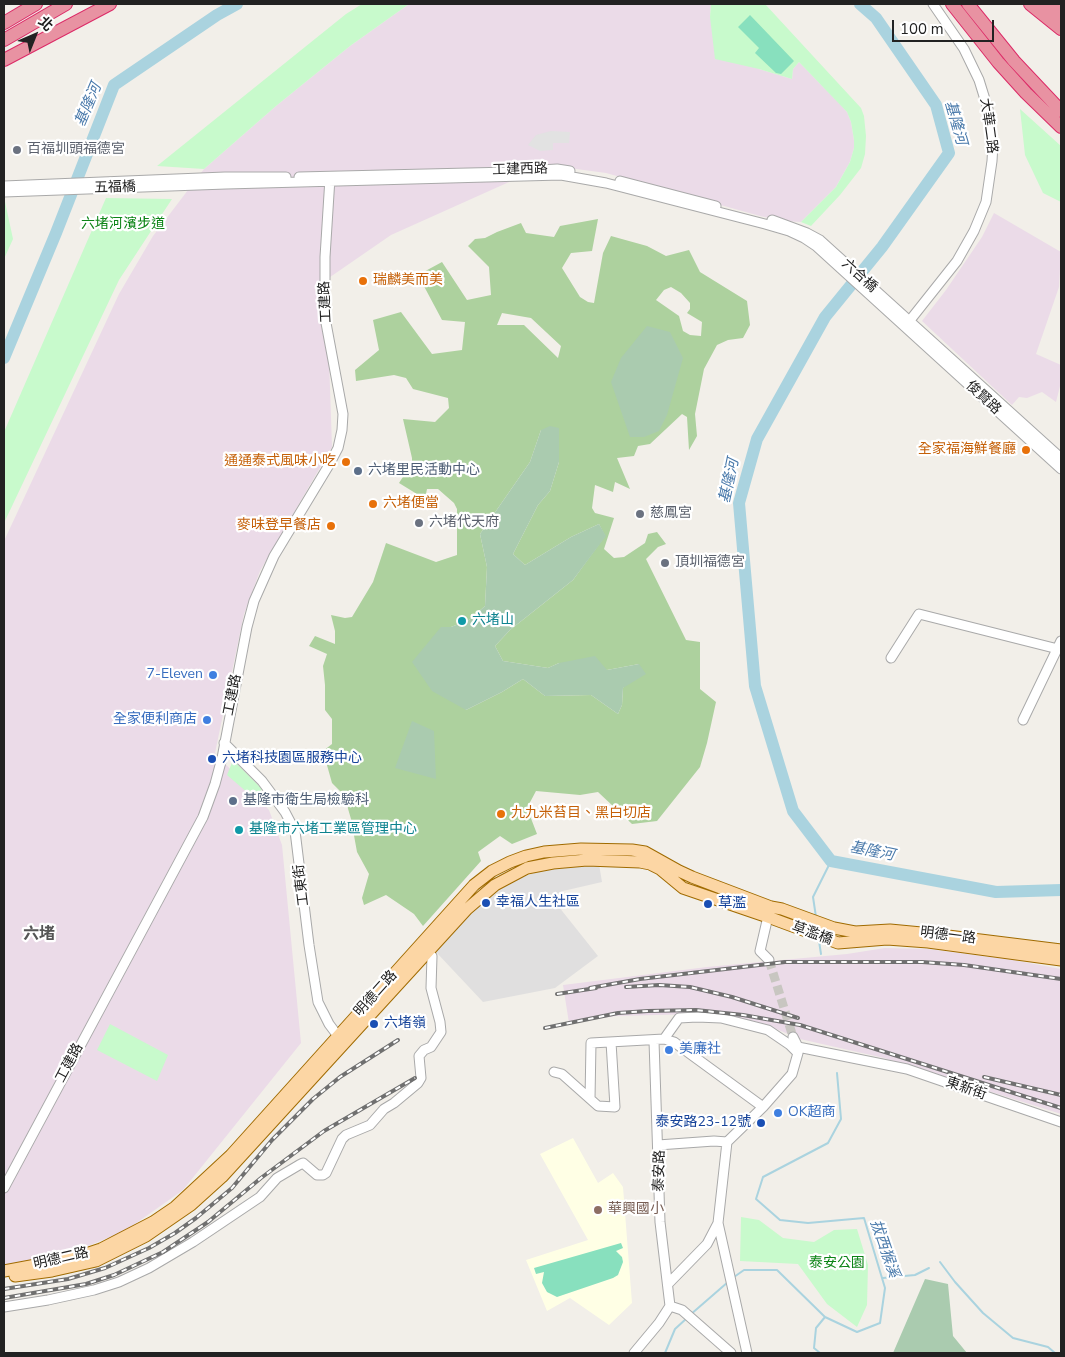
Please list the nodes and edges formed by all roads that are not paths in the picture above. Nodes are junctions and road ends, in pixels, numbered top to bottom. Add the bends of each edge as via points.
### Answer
1 (36, 4) edge
2 (66, 4) edge
3 (110, 4) edge
4 (933, 4) edge
5 (952, 4) edge
6 (968, 4) edge
7 (1030, 4) edge
8 (1045, 4) edge
9 (1061, 20) edge
10 (4, 23) edge
11 (1061, 30) edge
12 (4, 40) edge
13 (4, 60) edge
14 (1061, 111) edge
15 (1061, 127) edge
16 (330, 179) junction
17 (225, 180) junction
18 (4, 186) edge
19 (4, 192) edge
20 (806, 235) joint
21 (908, 323) junction
22 (955, 366) junction
23 (1061, 458) edge
24 (1061, 469) edge
25 (1059, 645) edge
26 (891, 658) dead end
27 (1024, 720) dead end
28 (224, 743) junction
29 (785, 910) joint
30 (769, 912) junction
31 (785, 924) joint
32 (834, 928) joint
33 (838, 943) joint
34 (1061, 950) edge
35 (432, 956) dead end
36 (769, 960) tunnel mouth
37 (1061, 960) edge
38 (793, 1037) tunnel mouth
39 (664, 1039) junction
40 (341, 1041) junction
41 (654, 1041) junction
42 (611, 1042) junction
43 (798, 1050) junction
44 (554, 1072) dead end
45 (590, 1099) junction
46 (763, 1108) junction
47 (1061, 1122) edge
48 (727, 1142) junction
49 (658, 1144) junction
50 (4, 1188) edge
51 (718, 1223) junction
52 (4, 1274) edge
53 (668, 1284) junction
54 (670, 1306) junction
55 (4, 1307) edge
56 (634, 1353) edge
57 (731, 1353) edge
58 (747, 1353) edge

1 - 10 highway
2 - 12 highway
3 - 13 highway
4 - 21 street, 大華二路 via 964,49 979,80 988,109 992,161 986,202 974,232 957,261
5 - 15 highway via 998,62
6 - 14 highway via 1014,61
7 - 11 highway
8 - 9 highway
16 - 17 street, 工建西路
16 - 20 street, 工建西路 via 561,175 606,183
16 - 28 street, 工建路 via 325,304 343,414 342,430 338,448 274,556 254,601
17 - 18 street, 五福橋
17 - 19 street, 五福橋
20 - 21 street, 六合橋
21 - 22 street, 俊賢路
22 - 23 street, 俊賢路
22 - 24 street, 俊賢路
25 - 26 street via 919,614
25 - 27 street
28 - 40 street, 工東街 via 262,781 295,831 318,1002
28 - 50 street, 工建路 via 211,796 189,844
29 - 30 main road, 明德二路
29 - 32 main road, 草濫橋
30 - 31 main road, 明德二路
30 - 36 street via 760,951
30 - 40 main road, 明德二路 via 679,871 646,852 581,849 526,856 492,871 474,885
31 - 33 main road, 草濫橋
32 - 34 main road, 明德一路 via 855,932 890,930 932,934
33 - 37 main road, 明德一路 via 887,939 928,942
35 - 55 street via 431,988 441,1032 431,1047 419,1056 421,1078 370,1125 346,1135 326,1173 317,1175 303,1163 299,1165 278,1178 260,1197 193,1242 119,1282 94,1290
38 - 43 street
39 - 41 street
39 - 43 street via 679,1018 721,1018 768,1030
39 - 46 street via 674,1042
40 - 52 main road, 明德二路 via 222,1177 172,1219 96,1261 52,1271
41 - 42 street
41 - 49 street
42 - 45 street via 591,1043
42 - 45 street via 614,1107 598,1106
43 - 46 street via 792,1074
43 - 47 street, 東新街 via 908,1070
44 - 45 street via 562,1074
46 - 48 street
48 - 49 street, 泰安路
48 - 51 street
49 - 53 street, 泰安路 via 660,1222
51 - 53 street via 707,1244
51 - 58 street
53 - 54 street, 泰安路
54 - 56 street
54 - 57 street via 682,1310

